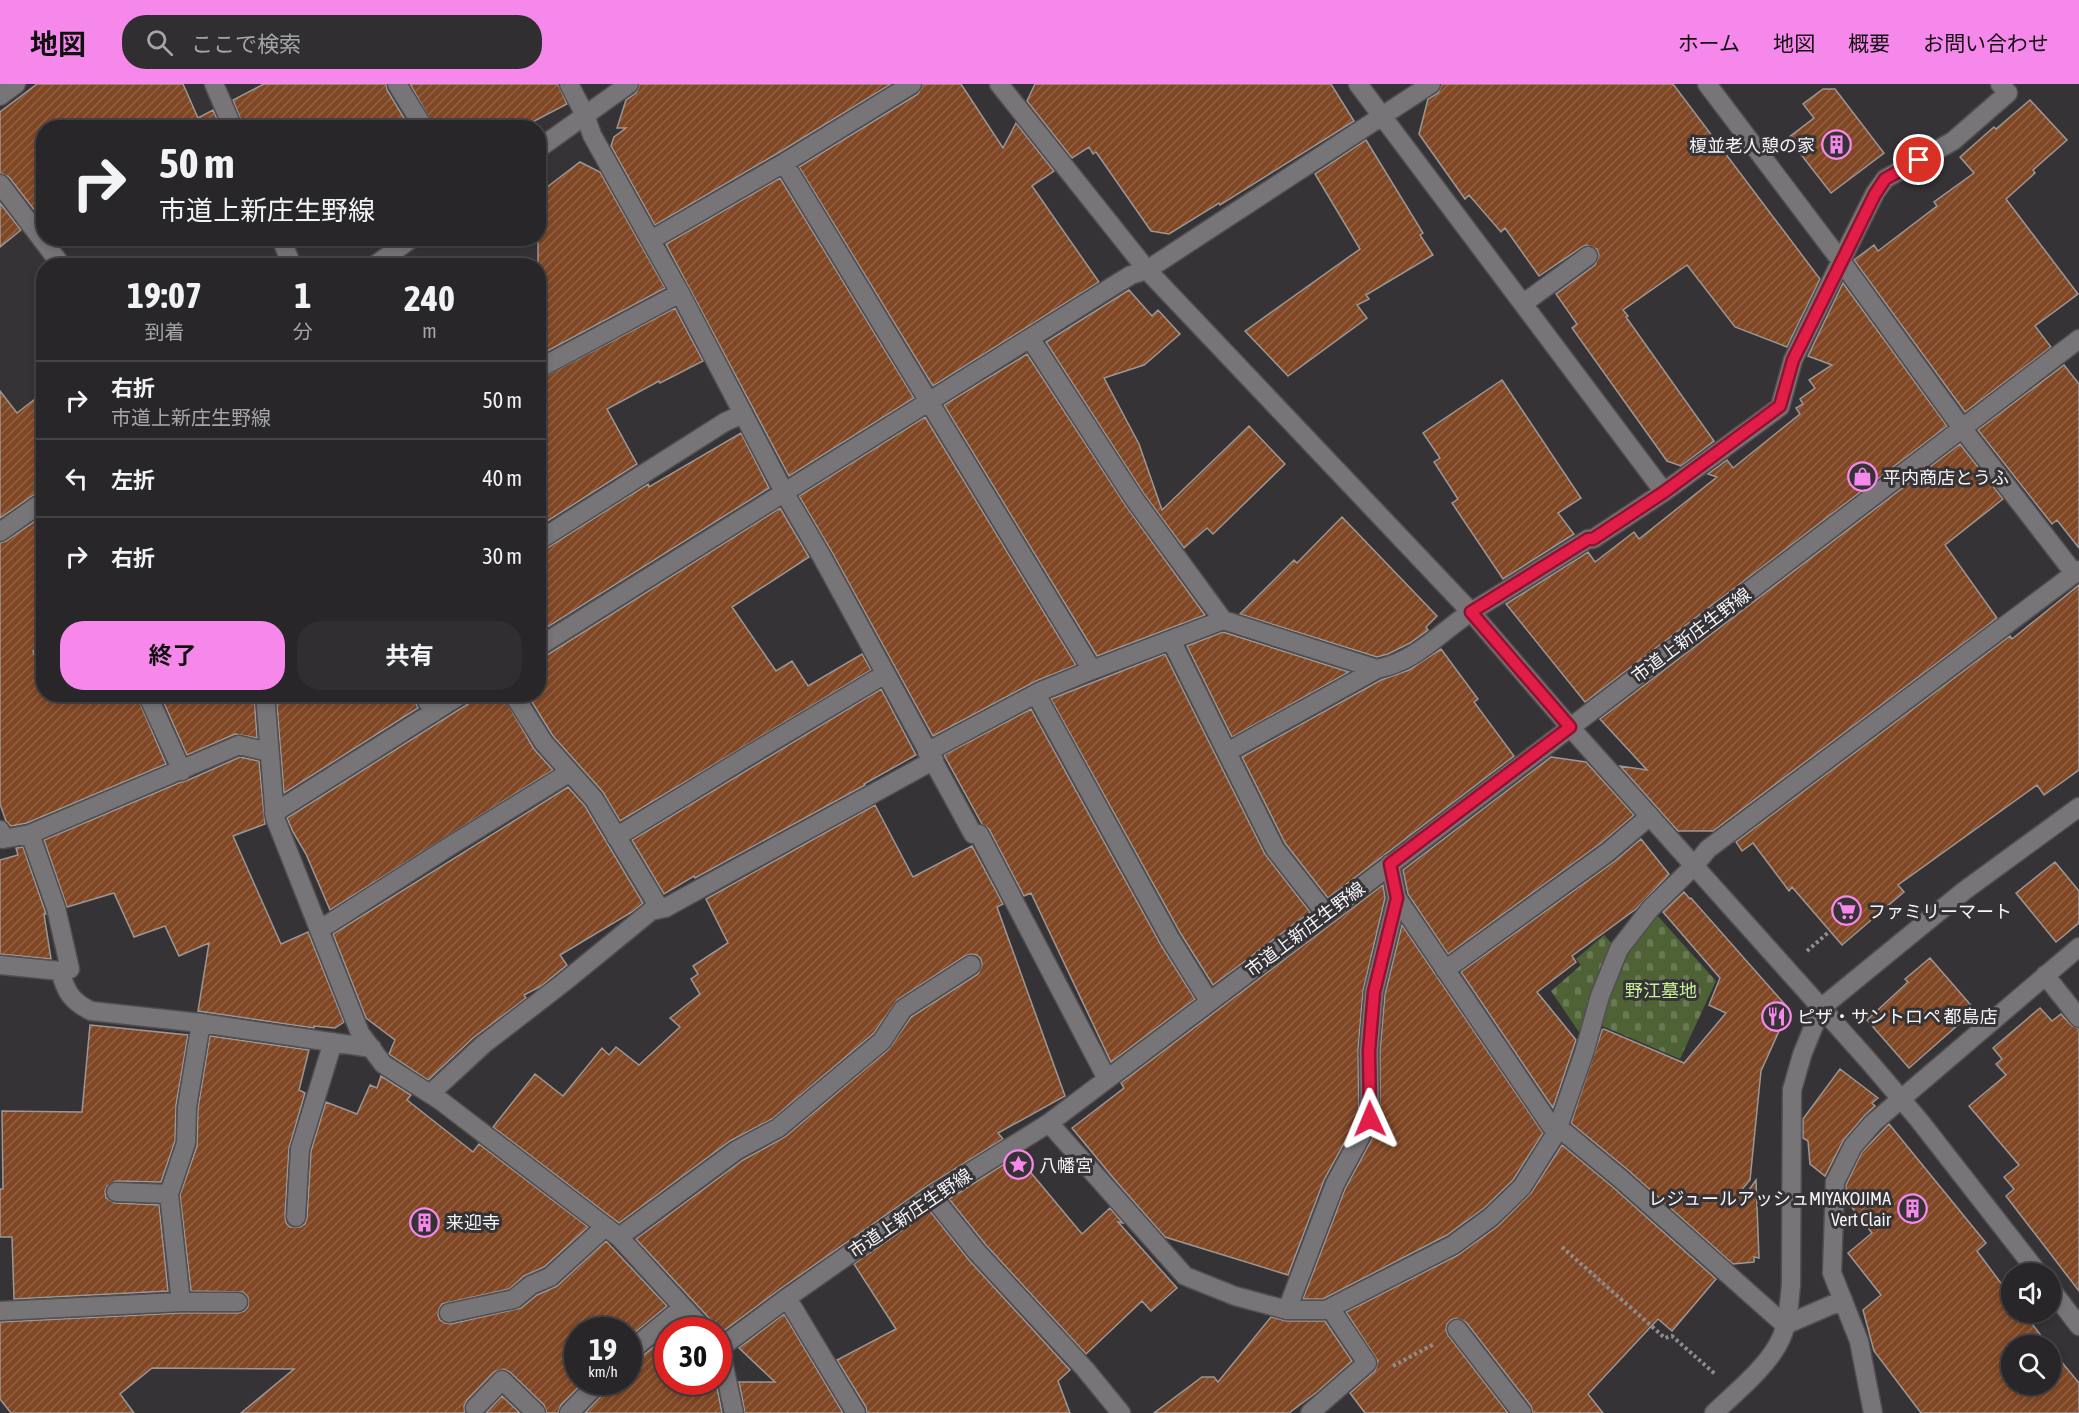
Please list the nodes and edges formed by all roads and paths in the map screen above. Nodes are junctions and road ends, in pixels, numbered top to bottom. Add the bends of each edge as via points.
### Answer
1 (16, 84) edge
2 (214, 84) edge
3 (397, 84) edge
4 (569, 84) edge
5 (629, 84) edge
6 (912, 84) edge
7 (999, 84) edge
8 (1358, 84) edge
9 (1431, 84) edge
10 (1707, 84) edge
11 (2000, 84) edge
12 (0, 96) edge
13 (585, 115) junction
14 (1382, 116) junction
15 (230, 120) edge
16 (418, 120) edge
17 (546, 143) edge
18 (784, 163) junction
19 (0, 184) edge
20 (36, 232) edge
21 (651, 240) junction
22 (47, 246) edge
23 (401, 246) edge
24 (1588, 256) dead end
25 (56, 258) edge
26 (385, 258) edge
27 (1841, 261) junction
28 (1147, 270) junction
29 (680, 293) junction
30 (1524, 303) junction
31 (1030, 338) junction
32 (2079, 339) edge
33 (546, 365) edge
34 (929, 402) junction
35 (743, 414) junction
36 (1962, 428) junction
37 (784, 492) junction
38 (1664, 492) junction
39 (36, 507) edge
40 (0, 532) edge
41 (546, 536) edge
42 (2079, 572) edge
43 (1471, 612) junction
44 (1223, 620) junction
45 (1171, 640) junction
46 (546, 642) edge
47 (1377, 669) junction
48 (1092, 670) junction
49 (885, 674) junction
50 (1036, 694) junction
51 (151, 702) edge
52 (266, 702) edge
53 (428, 702) edge
54 (450, 702) edge
55 (518, 702) edge
56 (434, 712) junction
57 (1570, 727) junction
58 (270, 752) junction
59 (1227, 752) junction
60 (931, 756) junction
61 (182, 771) junction
62 (570, 772) junction
63 (2079, 807) edge
64 (274, 813) junction
65 (1650, 816) junction
66 (0, 830) edge
67 (30, 834) junction
68 (616, 837) junction
69 (1390, 864) junction
70 (1695, 866) junction
71 (1397, 898) junction
72 (660, 909) junction
73 (1326, 914) junction
74 (319, 930) junction
75 (1830, 931) dead end
76 (2079, 948) edge
77 (1802, 955) dead end
78 (0, 965) edge
79 (971, 965) dead end
80 (1446, 970) junction
81 (60, 971) junction
82 (2045, 975) junction
83 (1209, 1001) junction
84 (1821, 1008) junction
85 (2079, 1018) edge
86 (201, 1023) junction
87 (333, 1042) junction
88 (372, 1048) junction
89 (1107, 1079) junction
90 (430, 1094) junction
91 (1900, 1099) junction
92 (1049, 1123) junction
93 (1557, 1130) junction
94 (116, 1192) dead end
95 (169, 1194) junction
96 (932, 1196) junction
97 (296, 1217) dead end
98 (612, 1232) junction
99 (1562, 1247) dead end
100 (2030, 1263) edge
101 (787, 1298) junction
102 (1843, 1300) junction
103 (181, 1302) junction
104 (238, 1302) dead end
105 (2061, 1302) edge
106 (683, 1307) junction
107 (1330, 1308) junction
108 (1287, 1310) junction
109 (0, 1311) edge
110 (449, 1313) dead end
111 (692, 1317) edge
112 (1785, 1325) junction
113 (2079, 1326) edge
114 (1457, 1329) joint
115 (732, 1338) edge
116 (642, 1341) edge
117 (1360, 1370) junction
118 (1736, 1392) junction
119 (586, 1395) edge
120 (730, 1395) edge
121 (475, 1408) dead end
122 (536, 1413) edge
123 (568, 1413) edge
124 (734, 1413) edge
125 (856, 1413) edge
126 (1121, 1413) edge
127 (1310, 1413) edge
128 (1522, 1413) edge
129 (1714, 1413) edge
130 (1873, 1413) edge

1 - 12 street
2 - 15 street
3 - 16 street
4 - 13 street
5 - 13 street
6 - 18 street
7 - 28 street
8 - 14 street
9 - 14 street
10 - 27 street
11 - 27 street via 2008,93 1953,141 1885,179
13 - 17 street
13 - 21 street via 592,135
14 - 28 street
14 - 30 street
18 - 21 street
18 - 34 street
19 - 20 street
21 - 29 street
22 - 25 street
23 - 26 street
24 - 30 street
27 - 36 street
27 - 38 street via 1793,360 1780,406
28 - 31 street via 1131,275
28 - 43 street
29 - 33 street
29 - 35 street
30 - 38 street
31 - 34 street
31 - 44 street via 1135,500
32 - 36 street, 市道上新庄生野線
34 - 37 street
34 - 48 street
35 - 37 street
35 - 41 street
36 - 42 street via 2071,568
36 - 57 street, 市道上新庄生野線
37 - 46 street
37 - 49 street
38 - 43 street
39 - 40 street
42 - 70 street via 1708,849
43 - 47 street via 1395,665
43 - 57 street
44 - 45 street
44 - 47 street
45 - 48 street
45 - 59 street
47 - 59 street
48 - 50 street
49 - 60 street
49 - 68 street
50 - 60 street
50 - 83 street via 1171,940
51 - 61 street
52 - 58 street
53 - 56 street
54 - 56 street
55 - 62 street via 544,742
56 - 64 street
57 - 65 street
57 - 69 street, 市道上新庄生野線
58 - 61 street via 239,745
58 - 64 street
59 - 73 street via 1275,849
60 - 72 street
60 - 89 street via 973,834 979,834
61 - 67 street
62 - 68 street via 594,799
62 - 74 street
63 - 84 street via 1964,891
64 - 74 street
65 - 70 street
65 - 80 street via 1608,852
66 - 67 street via 3,839
67 - 81 street via 56,908 70,969
68 - 72 street
69 - 71 street
69 - 73 street, 市道上新庄生野線
70 - 84 street
70 - 93 street via 1651,908 1619,949
71 - 80 street
71 - 108 street via 1374,992 1369,1051 1370,1119 1335,1184
72 - 90 street via 651,911 484,1044
73 - 83 street, 市道上新庄生野線
74 - 88 street via 360,1033
75 - 77 path
76 - 82 street
78 - 81 street
79 - 98 street via 903,1009 882,1041 778,1128 737,1150
80 - 93 street
81 - 86 street via 66,991 91,1011
82 - 85 street
82 - 91 street
83 - 89 street, 市道上新庄生野線
84 - 91 street
84 - 112 street via 1792,1090 1791,1285
86 - 87 street
86 - 95 street via 187,1107 186,1143
87 - 88 street
87 - 97 street via 300,1149
88 - 90 street via 383,1064
89 - 92 street, 市道上新庄生野線
90 - 98 street
91 - 100 street
91 - 102 street via 1853,1146 1835,1182 1832,1273
92 - 96 street, 市道上新庄生野線
92 - 108 street via 1185,1276 1235,1296
93 - 107 street via 1522,1187 1491,1217 1453,1245
93 - 112 street via 1621,1179
94 - 95 street
95 - 103 street
96 - 101 street, 市道上新庄生野線
96 - 126 street
98 - 106 street
98 - 110 street via 514,1299
99 - 118 path via 1665,1338 1672,1336
101 - 115 street, 市道上新庄生野線
101 - 125 street
102 - 112 street
102 - 130 street via 1860,1341
103 - 104 street
103 - 109 street
105 - 113 street
106 - 111 street
106 - 116 street
107 - 108 street
107 - 117 street via 1367,1363
112 - 118 street via 1778,1346
114 - 117 path via 1399,1364 1375,1371
114 - 128 street
117 - 127 street
118 - 129 street
119 - 123 street
120 - 124 street
121 - 122 street via 502,1380

